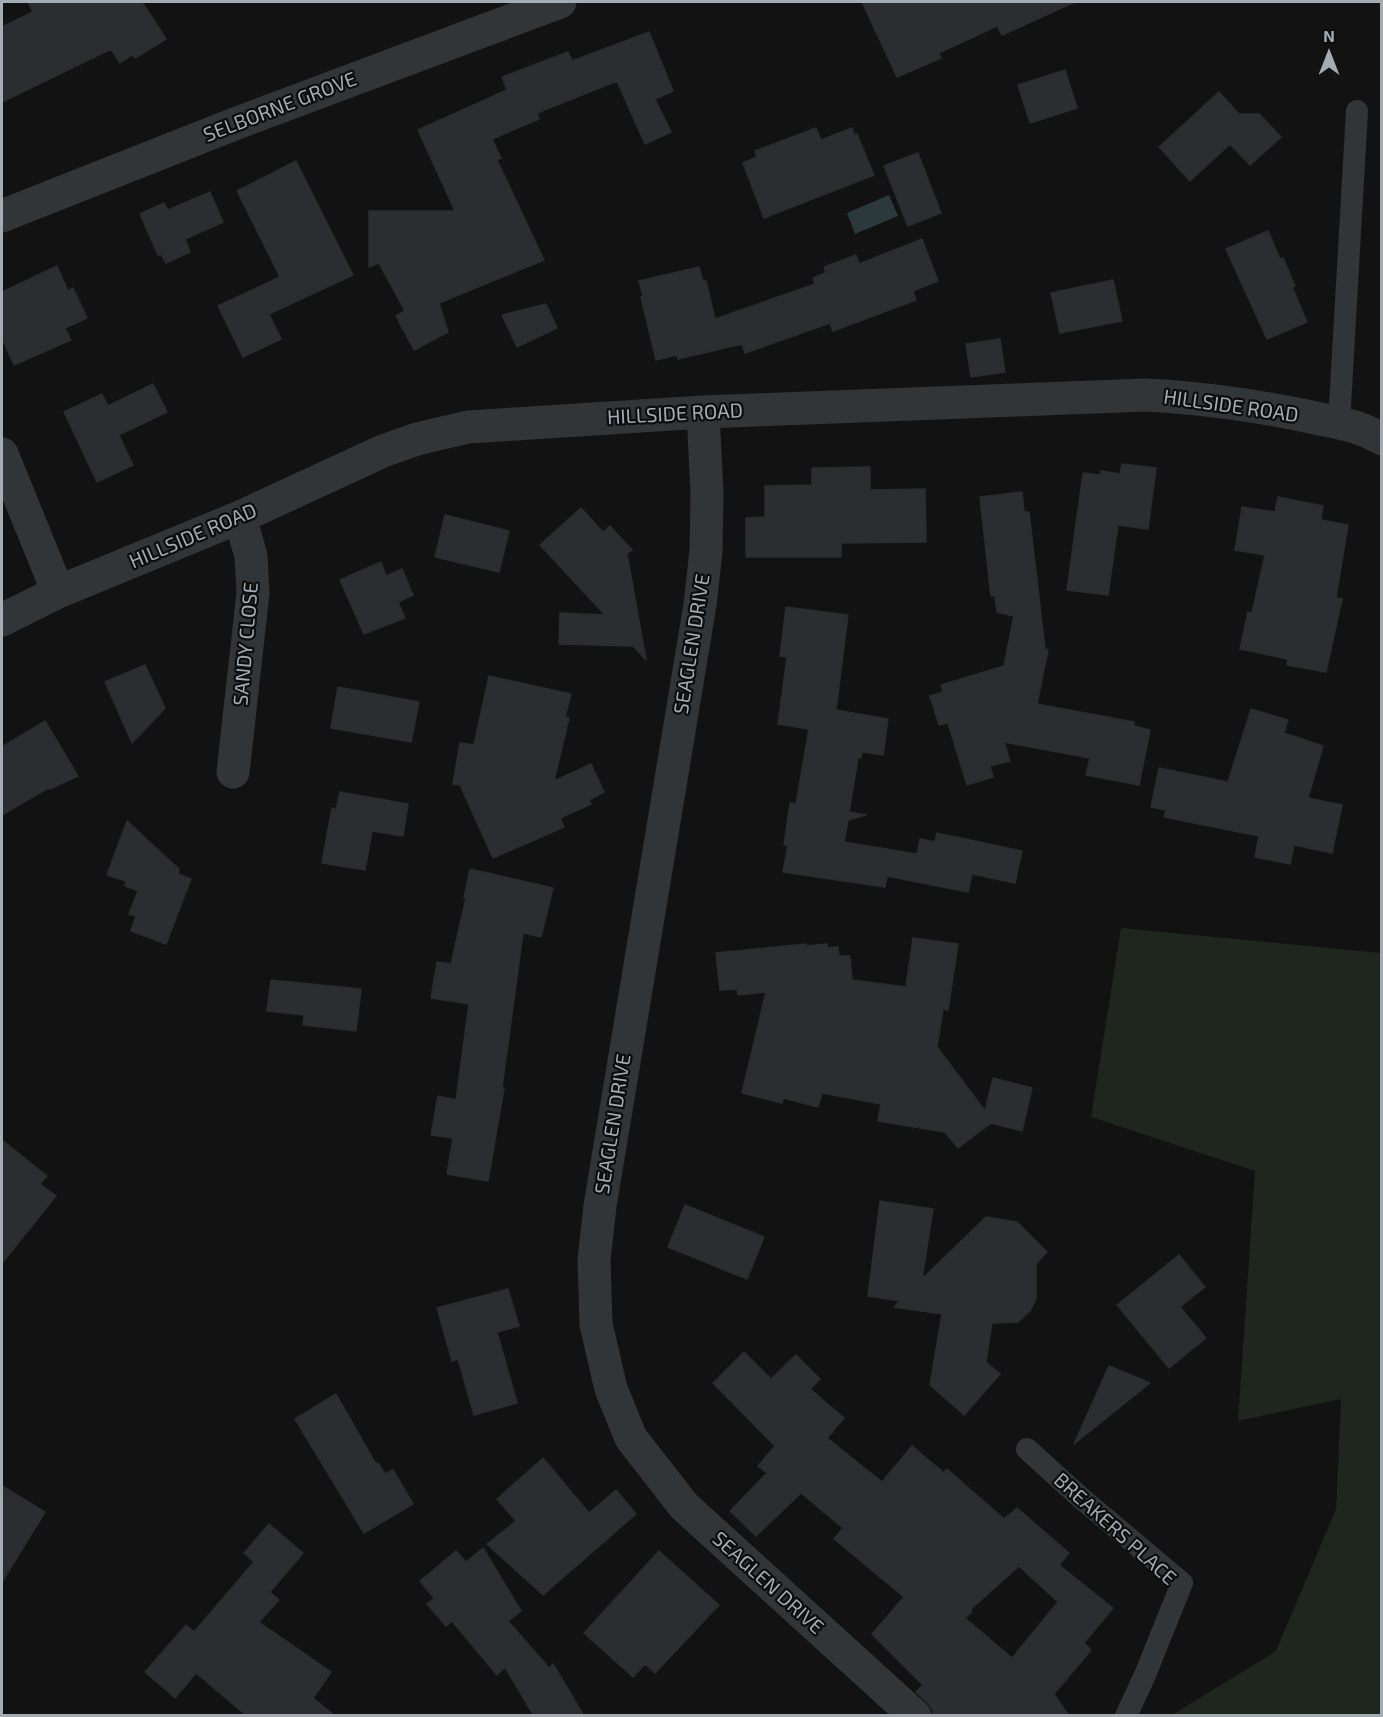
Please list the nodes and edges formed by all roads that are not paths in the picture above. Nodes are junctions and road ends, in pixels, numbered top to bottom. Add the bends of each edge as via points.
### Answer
1 (560, 2) edge
2 (1357, 111) dead end
3 (2, 216) edge
4 (703, 412) junction
5 (1339, 423) junction
6 (1382, 439) edge
7 (2, 454) edge
8 (240, 517) junction
9 (58, 592) junction
10 (2, 620) edge
11 (234, 772) dead end
12 (1027, 1449) dead end
13 (915, 1716) edge
14 (1126, 1716) edge

1 - 3 street, SELBORNE GROVE
2 - 5 lane
4 - 5 street, HILLSIDE ROAD via 1146,395 1206,398
4 - 8 street, HILLSIDE ROAD via 468,427 383,451
4 - 13 street, SEAGLEN DRIVE via 707,493 700,605 600,1206 594,1260 596,1324 611,1389 631,1438 684,1506
5 - 6 street, HILLSIDE ROAD via 1366,429
7 - 9 street
8 - 9 street, HILLSIDE ROAD
8 - 11 street, SANDY CLOSE via 251,556 253,593
9 - 10 street, HILLSIDE ROAD
12 - 14 lane, BREAKERS PLACE via 1182,1583

